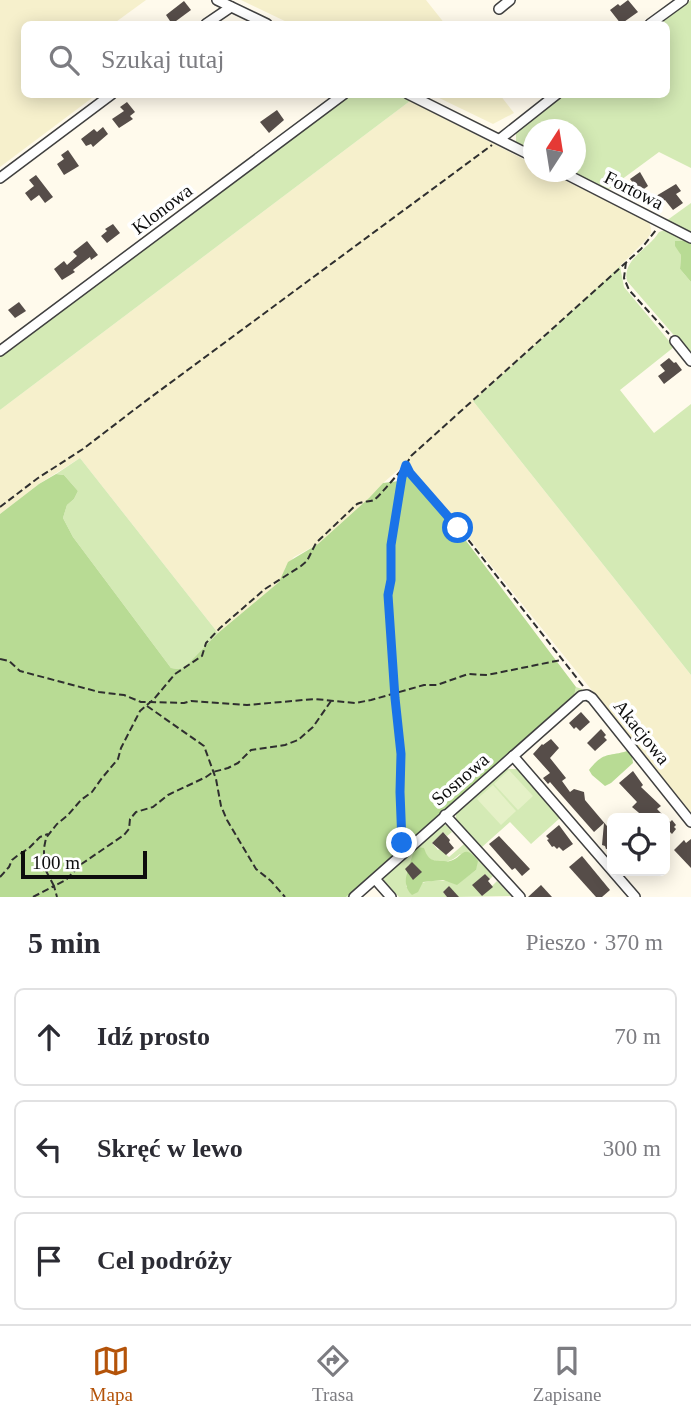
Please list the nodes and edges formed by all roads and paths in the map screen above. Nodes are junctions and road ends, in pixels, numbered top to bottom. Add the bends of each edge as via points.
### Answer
1 (218, 0) edge
2 (510, 0) edge
3 (683, 0) edge
4 (231, 6) junction
5 (499, 9) dead end
6 (210, 21) edge
7 (261, 21) edge
8 (654, 21) edge
9 (108, 98) edge
10 (339, 98) edge
11 (416, 98) edge
12 (552, 98) edge
13 (500, 139) junction
14 (523, 151) edge
15 (0, 178) edge
16 (582, 182) edge
17 (660, 222) junction
18 (691, 238) edge
19 (626, 261) junction
20 (675, 341) joint
21 (0, 351) edge
22 (691, 361) edge
23 (406, 465) junction
24 (0, 507) edge
25 (0, 659) edge
26 (562, 659) junction
27 (394, 693) junction
28 (592, 698) junction
29 (331, 701) junction
30 (150, 702) junction
31 (146, 705) junction
32 (513, 756) junction
33 (213, 772) junction
34 (445, 816) junction
35 (691, 822) edge
36 (50, 833) junction
37 (404, 852) junction
38 (0, 877) edge
39 (375, 879) junction
40 (54, 886) junction
41 (33, 897) edge
42 (57, 897) edge
43 (285, 897) edge
44 (354, 897) edge
45 (391, 897) edge
46 (520, 897) edge
47 (635, 897) edge

1 - 4 street
2 - 5 street
3 - 8 street
4 - 6 street
4 - 7 street
9 - 15 street
10 - 21 street, Klonowa
11 - 13 street
12 - 13 street
13 - 14 street
13 - 24 path
16 - 17 street, Fortowa
17 - 18 street, Fortowa
17 - 19 path via 650,240
19 - 20 path via 624,278 629,290
19 - 23 path
20 - 22 street
23 - 26 path
23 - 27 path via 391,545 388,595
23 - 30 path via 377,498 361,501 347,512 316,543 307,561 274,582 215,634 202,656 175,674
25 - 30 path via 37,677
26 - 27 path via 487,675 468,674
26 - 28 path
27 - 29 path via 355,703
27 - 37 path via 401,746
28 - 32 street, Sosnowa via 581,696
28 - 35 street, Akacjowa
29 - 30 path via 247,705
29 - 33 path via 313,727 291,743 251,750 238,763
30 - 31 path
31 - 33 path via 204,746
31 - 36 path via 118,759
32 - 34 street, Sosnowa
32 - 47 street
33 - 40 path via 153,807 135,812 124,835
33 - 43 path via 224,815 238,841 256,869
34 - 37 street, Sosnowa
34 - 46 street
36 - 38 path via 12,860
36 - 40 path via 45,841 44,867
37 - 39 street, Sosnowa
39 - 44 street, Sosnowa
39 - 45 street
40 - 41 path
40 - 42 path

